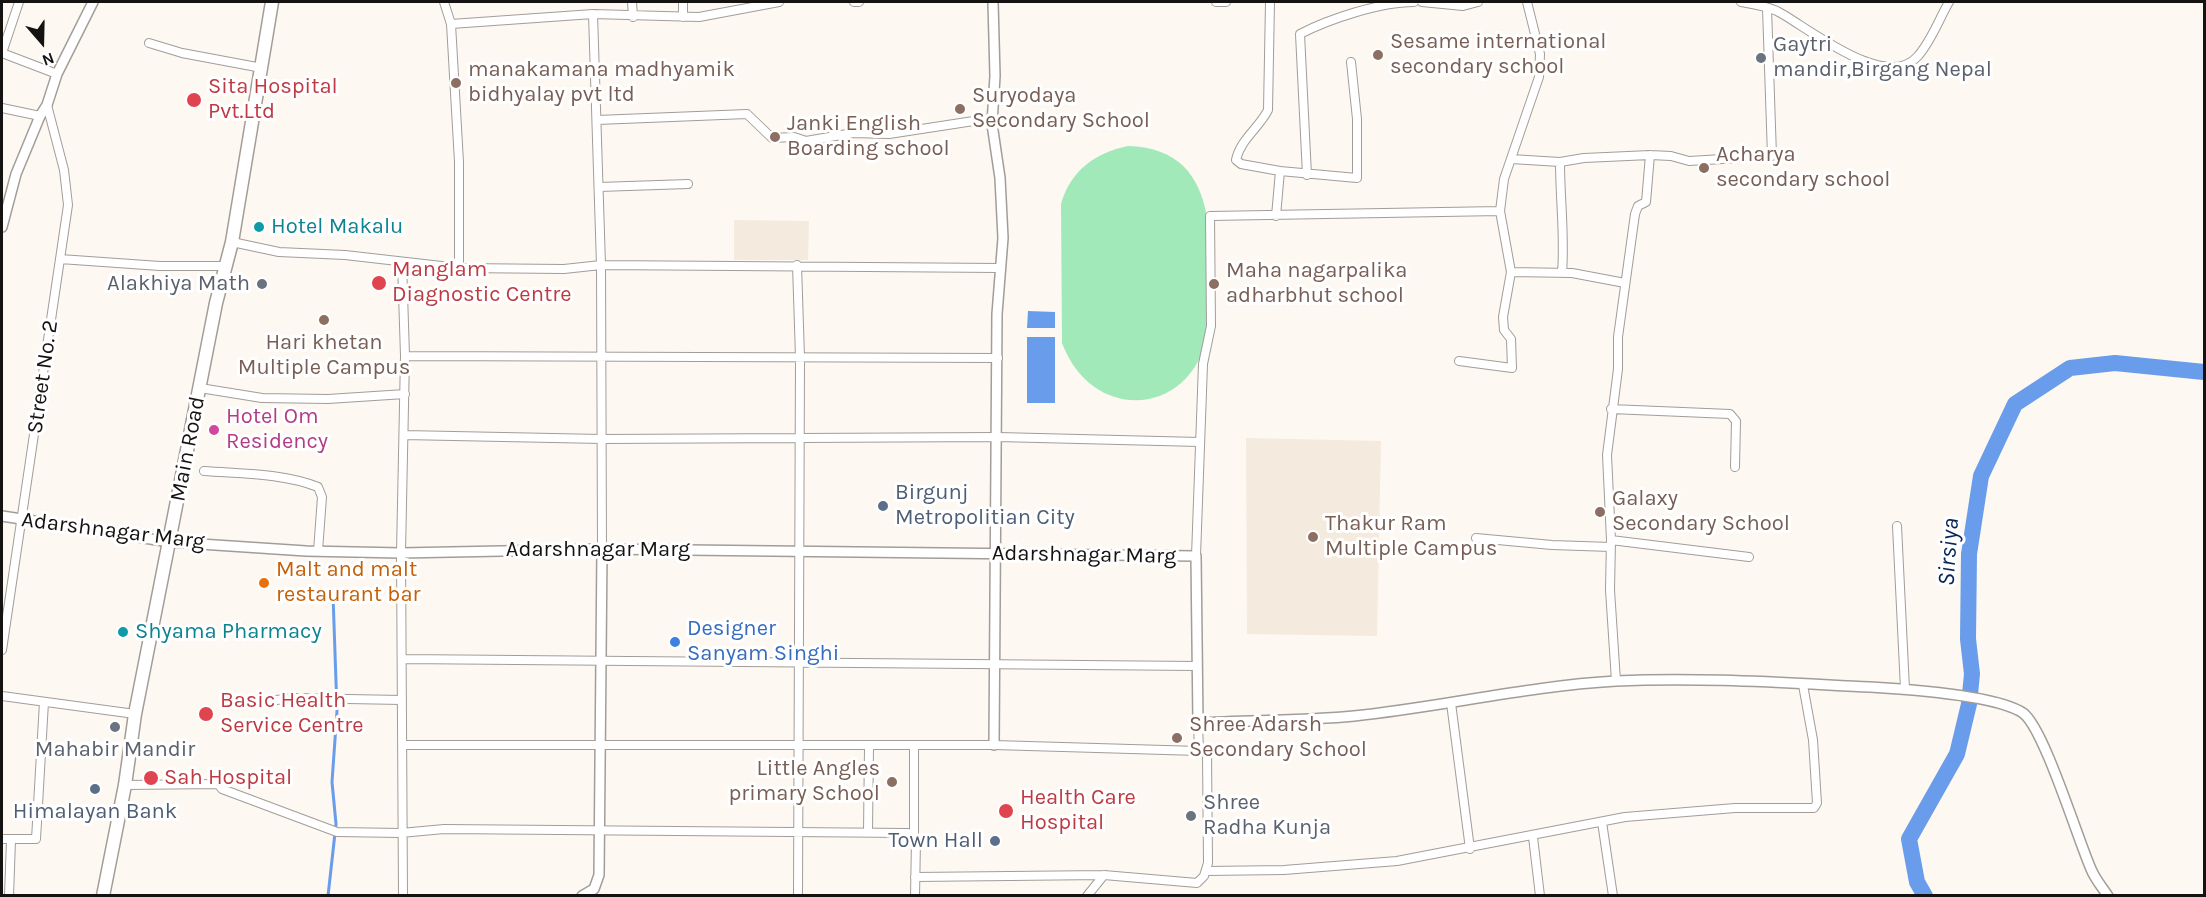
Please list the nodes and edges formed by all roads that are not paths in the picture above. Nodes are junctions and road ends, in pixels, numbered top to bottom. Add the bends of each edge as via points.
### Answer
1 (19, 2) edge
2 (93, 2) edge
3 (272, 2) edge
4 (444, 2) edge
5 (632, 2) edge
6 (683, 2) edge
7 (779, 2) edge
8 (854, 2) edge
9 (859, 2) edge
10 (993, 2) edge
11 (1215, 2) edge
12 (1226, 2) edge
13 (1270, 2) edge
14 (1413, 2) edge
15 (1422, 2) edge
16 (1478, 2) edge
17 (1526, 2) edge
18 (1741, 2) edge
19 (1949, 2) edge
20 (1767, 8) junction
21 (593, 14) junction
22 (633, 17) junction
23 (683, 17) junction
24 (451, 24) junction
25 (149, 43) dead end
26 (2, 53) edge
27 (1351, 62) dead end
28 (262, 68) junction
29 (57, 74) junction
30 (47, 105) junction
31 (2, 108) edge
32 (40, 116) junction
33 (993, 118) junction
34 (597, 120) junction
35 (1650, 155) junction
36 (1511, 159) junction
37 (1560, 162) junction
38 (1280, 171) junction
39 (1307, 175) junction
40 (688, 184) dead end
41 (599, 187) junction
42 (1500, 211) junction
43 (1276, 216) junction
44 (2, 227) edge
45 (232, 243) junction
46 (60, 259) junction
47 (402, 262) junction
48 (601, 265) junction
49 (797, 265) junction
50 (225, 266) junction
51 (459, 268) junction
52 (999, 268) junction
53 (1511, 272) junction
54 (1562, 273) junction
55 (1624, 283) junction
56 (601, 355) junction
57 (405, 356) junction
58 (800, 357) junction
59 (998, 358) junction
60 (1459, 361) dead end
61 (200, 388) junction
62 (405, 394) junction
63 (1611, 410) junction
64 (404, 435) junction
65 (998, 437) junction
66 (602, 439) junction
67 (800, 439) junction
68 (1200, 442) junction
69 (1735, 467) dead end
70 (204, 471) dead end
71 (2, 516) edge
72 (22, 520) junction
73 (1897, 526) dead end
74 (1476, 537) dead end
75 (170, 542) junction
76 (1611, 544) junction
77 (602, 549) junction
78 (318, 551) junction
79 (799, 551) junction
80 (401, 553) junction
81 (997, 553) junction
82 (1196, 556) junction
83 (1749, 557) dead end
84 (2, 650) edge
85 (403, 659) junction
86 (601, 660) junction
87 (798, 662) junction
88 (996, 663) junction
89 (1197, 666) junction
90 (1616, 681) junction
91 (1803, 684) junction
92 (1905, 689) junction
93 (2, 696) edge
94 (402, 700) junction
95 (44, 702) junction
96 (1451, 703) junction
97 (243, 704) dead end
98 (135, 714) junction
99 (1198, 723) junction
100 (403, 745) junction
101 (994, 745) junction
102 (600, 746) junction
103 (797, 747) junction
104 (869, 747) junction
105 (914, 747) junction
106 (1199, 751) junction
107 (125, 785) junction
108 (1602, 822) junction
109 (599, 829) junction
110 (797, 832) junction
111 (868, 832) junction
112 (401, 833) junction
113 (914, 834) junction
114 (1533, 837) junction
115 (2, 839) edge
116 (10, 840) junction
117 (1470, 849) junction
118 (1206, 871) junction
119 (1104, 875) junction
120 (915, 877) junction
121 (9, 896) edge
122 (103, 896) edge
123 (403, 896) edge
124 (582, 896) edge
125 (798, 896) edge
126 (915, 896) edge
127 (1087, 896) edge
128 (1540, 896) edge
129 (1613, 896) edge
130 (2108, 896) edge

1 - 26 street
2 - 29 street
3 - 28 main road, Main Road
4 - 24 street
5 - 22 street
6 - 23 street
7 - 23 street
8 - 9 street
10 - 33 street
11 - 12 street
13 - 38 street via 1268,110 1243,142 1236,160
14 - 39 street via 1374,9 1300,34
15 - 16 street via 1463,6
17 - 36 street via 1540,54 1539,77
18 - 20 street
19 - 20 street via 1916,59 1903,66 1865,62 1837,50
20 - 35 street via 1772,156 1689,161
21 - 22 street
21 - 24 street
21 - 34 street
22 - 23 street
24 - 51 street via 459,162
25 - 28 street
26 - 29 street
27 - 39 street via 1357,119 1357,178
28 - 45 main road, Main Road
29 - 30 street
30 - 32 street
30 - 46 street, Street No. 2 via 67,187
31 - 32 street
32 - 44 street via 16,174
33 - 34 street via 889,134 853,132 806,141 772,138 747,114
33 - 52 street via 1003,238
34 - 41 street
35 - 37 street
35 - 55 street via 1646,202 1638,206 1635,214
36 - 37 street
36 - 42 street
37 - 54 street via 1565,242
38 - 39 street
38 - 43 street
40 - 41 street
41 - 48 street
42 - 43 street
42 - 53 street
43 - 68 street via 1210,216 1211,326 1203,364
45 - 47 street via 290,254
45 - 50 main road, Main Road
46 - 50 street
46 - 72 street, Street No. 2
47 - 51 street
47 - 57 street
48 - 49 street
48 - 51 street via 564,269
48 - 56 street
49 - 52 street
49 - 58 street
50 - 61 main road, Main Road
52 - 59 street
53 - 54 street
53 - 60 street via 1503,317 1504,330 1511,339 1512,368
54 - 55 street
55 - 63 street
56 - 57 street
56 - 58 street
56 - 66 street
57 - 62 street
58 - 59 street
58 - 67 street
59 - 65 street
61 - 62 street via 262,398
61 - 75 main road, Main Road
62 - 64 street
63 - 69 street via 1730,414 1737,421
63 - 76 street
64 - 66 street
64 - 80 street
65 - 67 street
65 - 68 street
65 - 81 street
66 - 67 street
66 - 77 street
67 - 79 street
68 - 82 street
70 - 78 street via 277,476 318,487 322,497
71 - 72 street, Adarshnagar Marg
72 - 75 street, Adarshnagar Marg
72 - 84 street, Street No. 2
73 - 92 street
74 - 76 street via 1552,546
75 - 78 street, Adarshnagar Marg
75 - 98 main road, Main Road
76 - 83 street
76 - 90 street via 1610,601
77 - 79 street, Adarshnagar Marg
77 - 80 street, Adarshnagar Marg
77 - 86 street
78 - 80 street, Adarshnagar Marg
79 - 81 street, Adarshnagar Marg
79 - 87 street
80 - 85 street
81 - 82 street, Adarshnagar Marg
81 - 88 street
82 - 89 street
85 - 86 street
85 - 94 street
86 - 87 street
86 - 102 street
87 - 88 street
87 - 103 street
88 - 89 street
88 - 101 street
89 - 99 street
90 - 91 street
90 - 96 street via 1552,686
91 - 92 street
91 - 108 street via 1813,740 1817,803 1814,808 1735,808
92 - 130 street via 1994,703 2021,711 2029,718 2092,872
93 - 95 street
94 - 97 street via 293,698
94 - 100 street
95 - 98 street
95 - 116 street via 37,838
96 - 99 street via 1351,716
96 - 117 street
98 - 107 main road, Main Road
99 - 106 street
100 - 102 street
100 - 112 street
101 - 105 street
101 - 106 street
102 - 103 street
102 - 109 street
103 - 104 street
103 - 110 street
104 - 105 street
104 - 111 street
105 - 113 street
106 - 118 street via 1207,753
107 - 112 street via 218,784 222,789 333,831
107 - 122 main road, Main Road
108 - 114 street
108 - 129 street
109 - 110 street
109 - 112 street via 444,829
109 - 124 street via 599,876 594,889
110 - 111 street
110 - 125 street
111 - 113 street
112 - 123 street
113 - 120 street
114 - 117 street
114 - 128 street
115 - 116 street
116 - 121 street
117 - 118 street via 1397,861 1284,870
118 - 119 street via 1197,884
119 - 120 street
119 - 127 street
120 - 126 street

